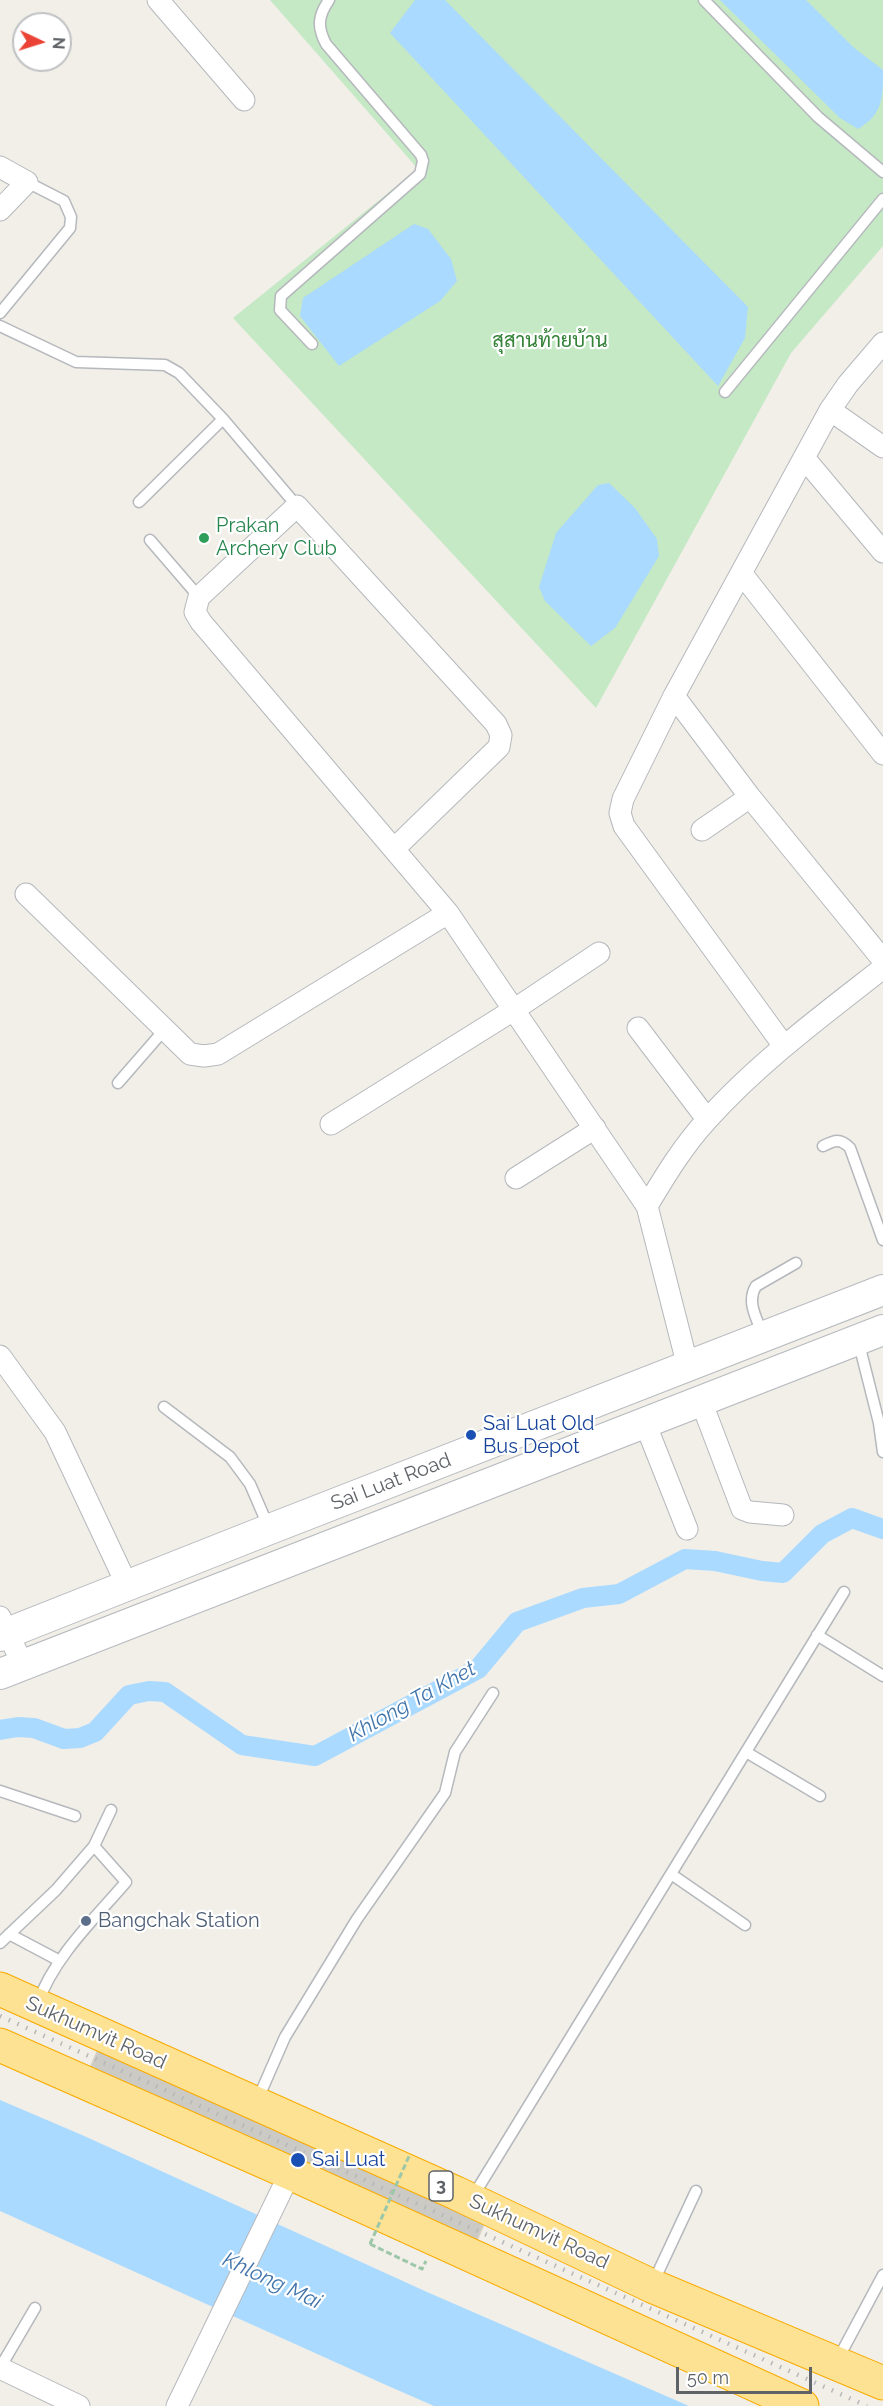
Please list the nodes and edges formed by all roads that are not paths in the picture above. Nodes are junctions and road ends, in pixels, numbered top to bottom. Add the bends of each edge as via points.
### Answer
1 (158, 0) edge
2 (329, 0) edge
3 (704, 0) edge
4 (244, 100) dead end
5 (0, 167) edge
6 (883, 172) edge
7 (27, 182) junction
8 (883, 199) edge
9 (0, 210) edge
10 (0, 313) edge
11 (0, 326) edge
12 (312, 344) dead end
13 (883, 344) edge
14 (725, 392) dead end
15 (830, 410) junction
16 (223, 419) junction
17 (883, 447) edge
18 (805, 459) junction
19 (139, 502) dead end
20 (297, 506) junction
21 (150, 540) dead end
22 (883, 552) edge
23 (742, 574) junction
24 (199, 597) junction
25 (674, 696) junction
26 (883, 754) edge
27 (750, 797) junction
28 (702, 830) dead end
29 (395, 848) junction
30 (26, 894) dead end
31 (448, 913) junction
32 (599, 953) dead end
33 (883, 960) edge
34 (883, 968) edge
35 (515, 1009) junction
36 (638, 1028) dead end
37 (165, 1029) junction
38 (784, 1046) junction
39 (118, 1083) dead end
40 (707, 1119) junction
41 (331, 1124) dead end
42 (595, 1128) junction
43 (823, 1146) dead end
44 (516, 1178) dead end
45 (647, 1206) junction
46 (883, 1240) edge
47 (796, 1263) dead end
48 (883, 1290) edge
49 (871, 1335) edge
50 (764, 1337) junction
51 (0, 1356) edge
52 (688, 1367) junction
53 (701, 1401) junction
54 (164, 1407) dead end
55 (645, 1423) junction
56 (883, 1452) edge
57 (783, 1515) dead end
58 (270, 1529) junction
59 (687, 1529) dead end
60 (127, 1585) junction
61 (844, 1592) dead end
62 (3, 1629) edge
63 (817, 1635) junction
64 (11, 1669) edge
65 (883, 1676) edge
66 (493, 1693) dead end
67 (746, 1752) junction
68 (0, 1791) edge
69 (820, 1796) dead end
70 (111, 1810) dead end
71 (75, 1816) dead end
72 (94, 1846) junction
73 (671, 1874) junction
74 (745, 1925) dead end
75 (9, 1934) junction
76 (0, 1943) edge
77 (60, 1961) junction
78 (0, 1989) edge
79 (36, 2006) junction
80 (0, 2045) edge
81 (256, 2104) junction
82 (290, 2173) junction
83 (696, 2191) dead end
84 (471, 2200) junction
85 (883, 2275) edge
86 (652, 2286) junction
87 (35, 2308) dead end
88 (837, 2362) junction
89 (0, 2368) edge
90 (883, 2383) edge
91 (79, 2406) edge
92 (177, 2406) edge
93 (802, 2406) edge

1 - 4 street
2 - 12 lane via 319,20 326,44 421,155 423,168 281,296 280,310
3 - 6 lane via 818,117
5 - 7 street
7 - 9 street
7 - 10 lane via 64,201 71,218 70,228
8 - 14 lane
11 - 16 lane via 76,362 165,365 179,373
13 - 15 street
15 - 17 street
15 - 18 street
16 - 19 lane
16 - 20 lane
18 - 22 street
18 - 23 street
20 - 24 street
20 - 29 street via 496,723 501,735 499,747
21 - 24 lane
23 - 25 street
23 - 26 street
24 - 29 street via 195,612 201,622
25 - 27 street
25 - 38 street via 623,799 620,813 624,826
27 - 28 street
27 - 33 street
29 - 31 street
30 - 37 street
31 - 35 street
31 - 37 street via 218,1053 190,1054
32 - 35 street
34 - 38 street
35 - 41 street
35 - 42 street
36 - 40 street
37 - 39 lane
38 - 40 street
40 - 45 street via 671,1165
42 - 44 street
42 - 45 street
43 - 46 lane via 837,1140 850,1148
45 - 52 street
47 - 50 lane via 756,1286 752,1293 751,1304
48 - 50 main road, Sai Luat Road
49 - 53 main road, Sai Luat Road
49 - 56 lane
50 - 52 main road, Sai Luat Road
51 - 60 street via 55,1432
52 - 58 main road, Sai Luat Road
53 - 55 main road, Sai Luat Road
53 - 57 street via 742,1509
54 - 58 lane via 230,1457 250,1484
55 - 59 street
55 - 64 main road, Sai Luat Road
58 - 60 main road, Sai Luat Road
60 - 62 main road, Sai Luat Road
61 - 63 lane
62 - 64 street
63 - 65 lane
63 - 67 lane
66 - 81 lane via 455,1752 445,1793 357,1919 285,2037
67 - 69 lane
67 - 73 lane
68 - 71 lane
70 - 72 lane
72 - 75 lane via 56,1890
72 - 77 lane via 126,1881
73 - 74 lane
73 - 84 lane
75 - 76 lane
75 - 77 lane
77 - 79 lane
78 - 79 highway, Sukhumvit Road / 3
79 - 81 highway, Sukhumvit Road / 3
80 - 82 highway
81 - 84 highway, Sukhumvit Road / 3
82 - 92 street
82 - 93 highway
83 - 86 lane
84 - 86 highway, Sukhumvit Road / 3
85 - 88 lane
86 - 88 highway, Sukhumvit Road / 3
87 - 89 lane
88 - 90 highway, Sukhumvit Road / 3
89 - 91 street

